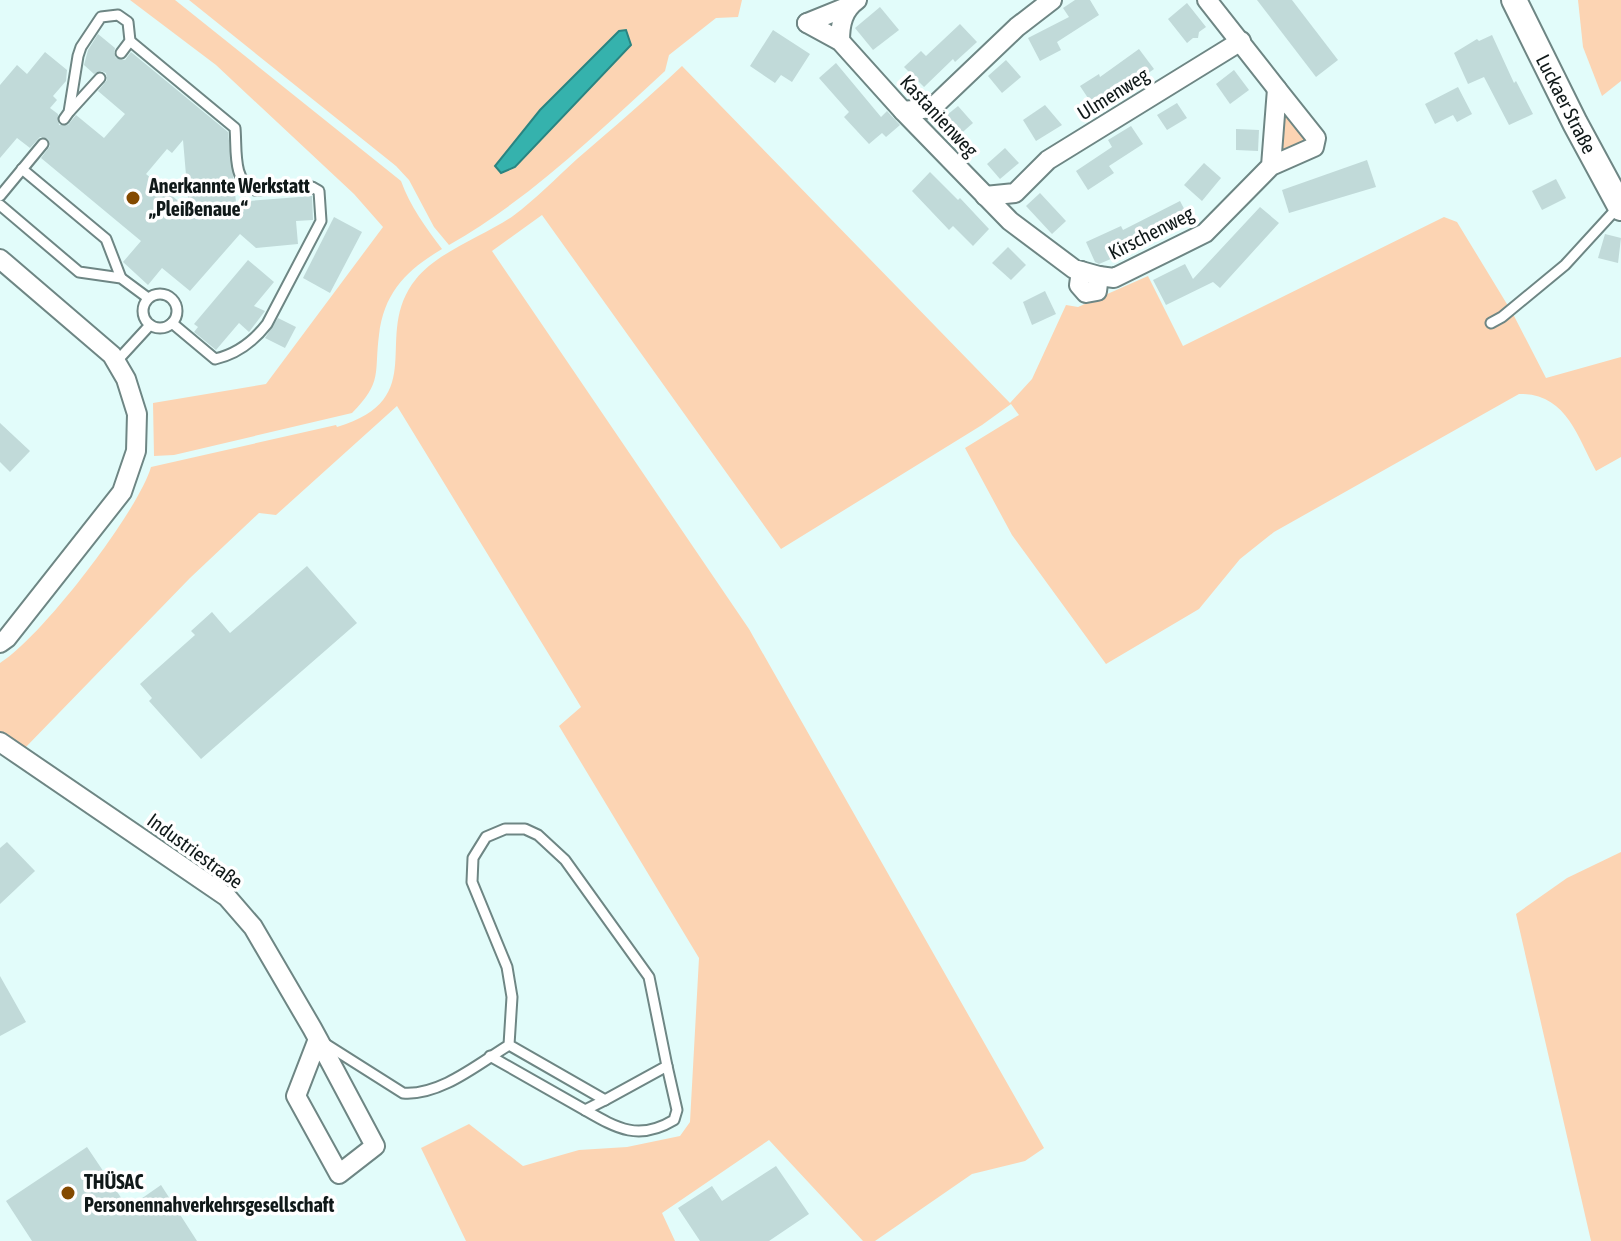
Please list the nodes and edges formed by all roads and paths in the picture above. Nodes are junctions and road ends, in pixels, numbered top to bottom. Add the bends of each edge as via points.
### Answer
1 (1052, 0) edge
2 (1207, 0) edge
3 (1514, 0) edge
4 (853, 3) edge
5 (130, 41) junction
6 (840, 41) junction
7 (1241, 41) junction
8 (121, 53) dead end
9 (100, 78) dead end
10 (1277, 89) junction
11 (932, 108) junction
12 (903, 111) junction
13 (927, 136) junction
14 (43, 144) dead end
15 (1271, 166) junction
16 (22, 169) junction
17 (1015, 193) junction
18 (0, 196) edge
19 (985, 196) junction
20 (0, 205) edge
21 (1620, 207) edge
22 (1010, 221) junction
23 (0, 259) edge
24 (1077, 270) joint
25 (121, 278) junction
26 (148, 298) junction
27 (172, 323) junction
28 (1491, 323) dead end
29 (150, 325) junction
30 (116, 362) junction
31 (0, 643) edge
32 (0, 742) edge
33 (318, 1039) junction
34 (509, 1045) junction
35 (490, 1056) junction
36 (667, 1066) junction
37 (605, 1100) junction
38 (585, 1110) junction

1 - 11 street
2 - 7 street
3 - 21 street, Luckaer Straße
4 - 6 street via 840,24
4 - 6 street, Kastanienweg via 807,23
5 - 8 lane
5 - 9 lane via 131,28 123,17 106,15 97,21 78,56 67,116
5 - 27 lane via 235,128 239,178 247,187 319,191 321,221 255,339 215,359
6 - 12 street, Kastanienweg
7 - 10 street
7 - 17 street, Ulmenweg via 1048,160
10 - 15 street
10 - 15 street, Kirschenweg via 1316,138 1314,147
11 - 12 street
11 - 13 street
12 - 13 street, Kastanienweg
13 - 19 street, Kastanienweg
14 - 16 lane
15 - 24 street, Kirschenweg via 1205,233 1114,278
16 - 18 lane
16 - 25 lane via 106,239
17 - 19 street
17 - 22 street
19 - 22 street, Kastanienweg
20 - 25 lane via 79,272
21 - 28 lane, Luckaer Straße via 1565,265
22 - 24 street, Kastanienweg
23 - 30 street
25 - 26 lane
26 - 27 lane via 161,294 172,300 177,312
26 - 29 lane via 143,314
27 - 29 lane via 162,328
29 - 30 lane
30 - 31 street via 137,414 136,451 122,492
32 - 33 street, Industriestraße via 227,897 253,927
33 - 33 street, Industriestraße via 375,1146 339,1174 296,1096
33 - 35 lane via 403,1093 434,1089
34 - 35 lane
34 - 36 lane via 512,997 507,967 472,882 473,858 486,837 505,829 525,829 565,860 649,977
34 - 37 lane
35 - 38 lane
36 - 37 lane
36 - 38 lane via 677,1110 674,1120 658,1129 617,1128
37 - 38 lane

